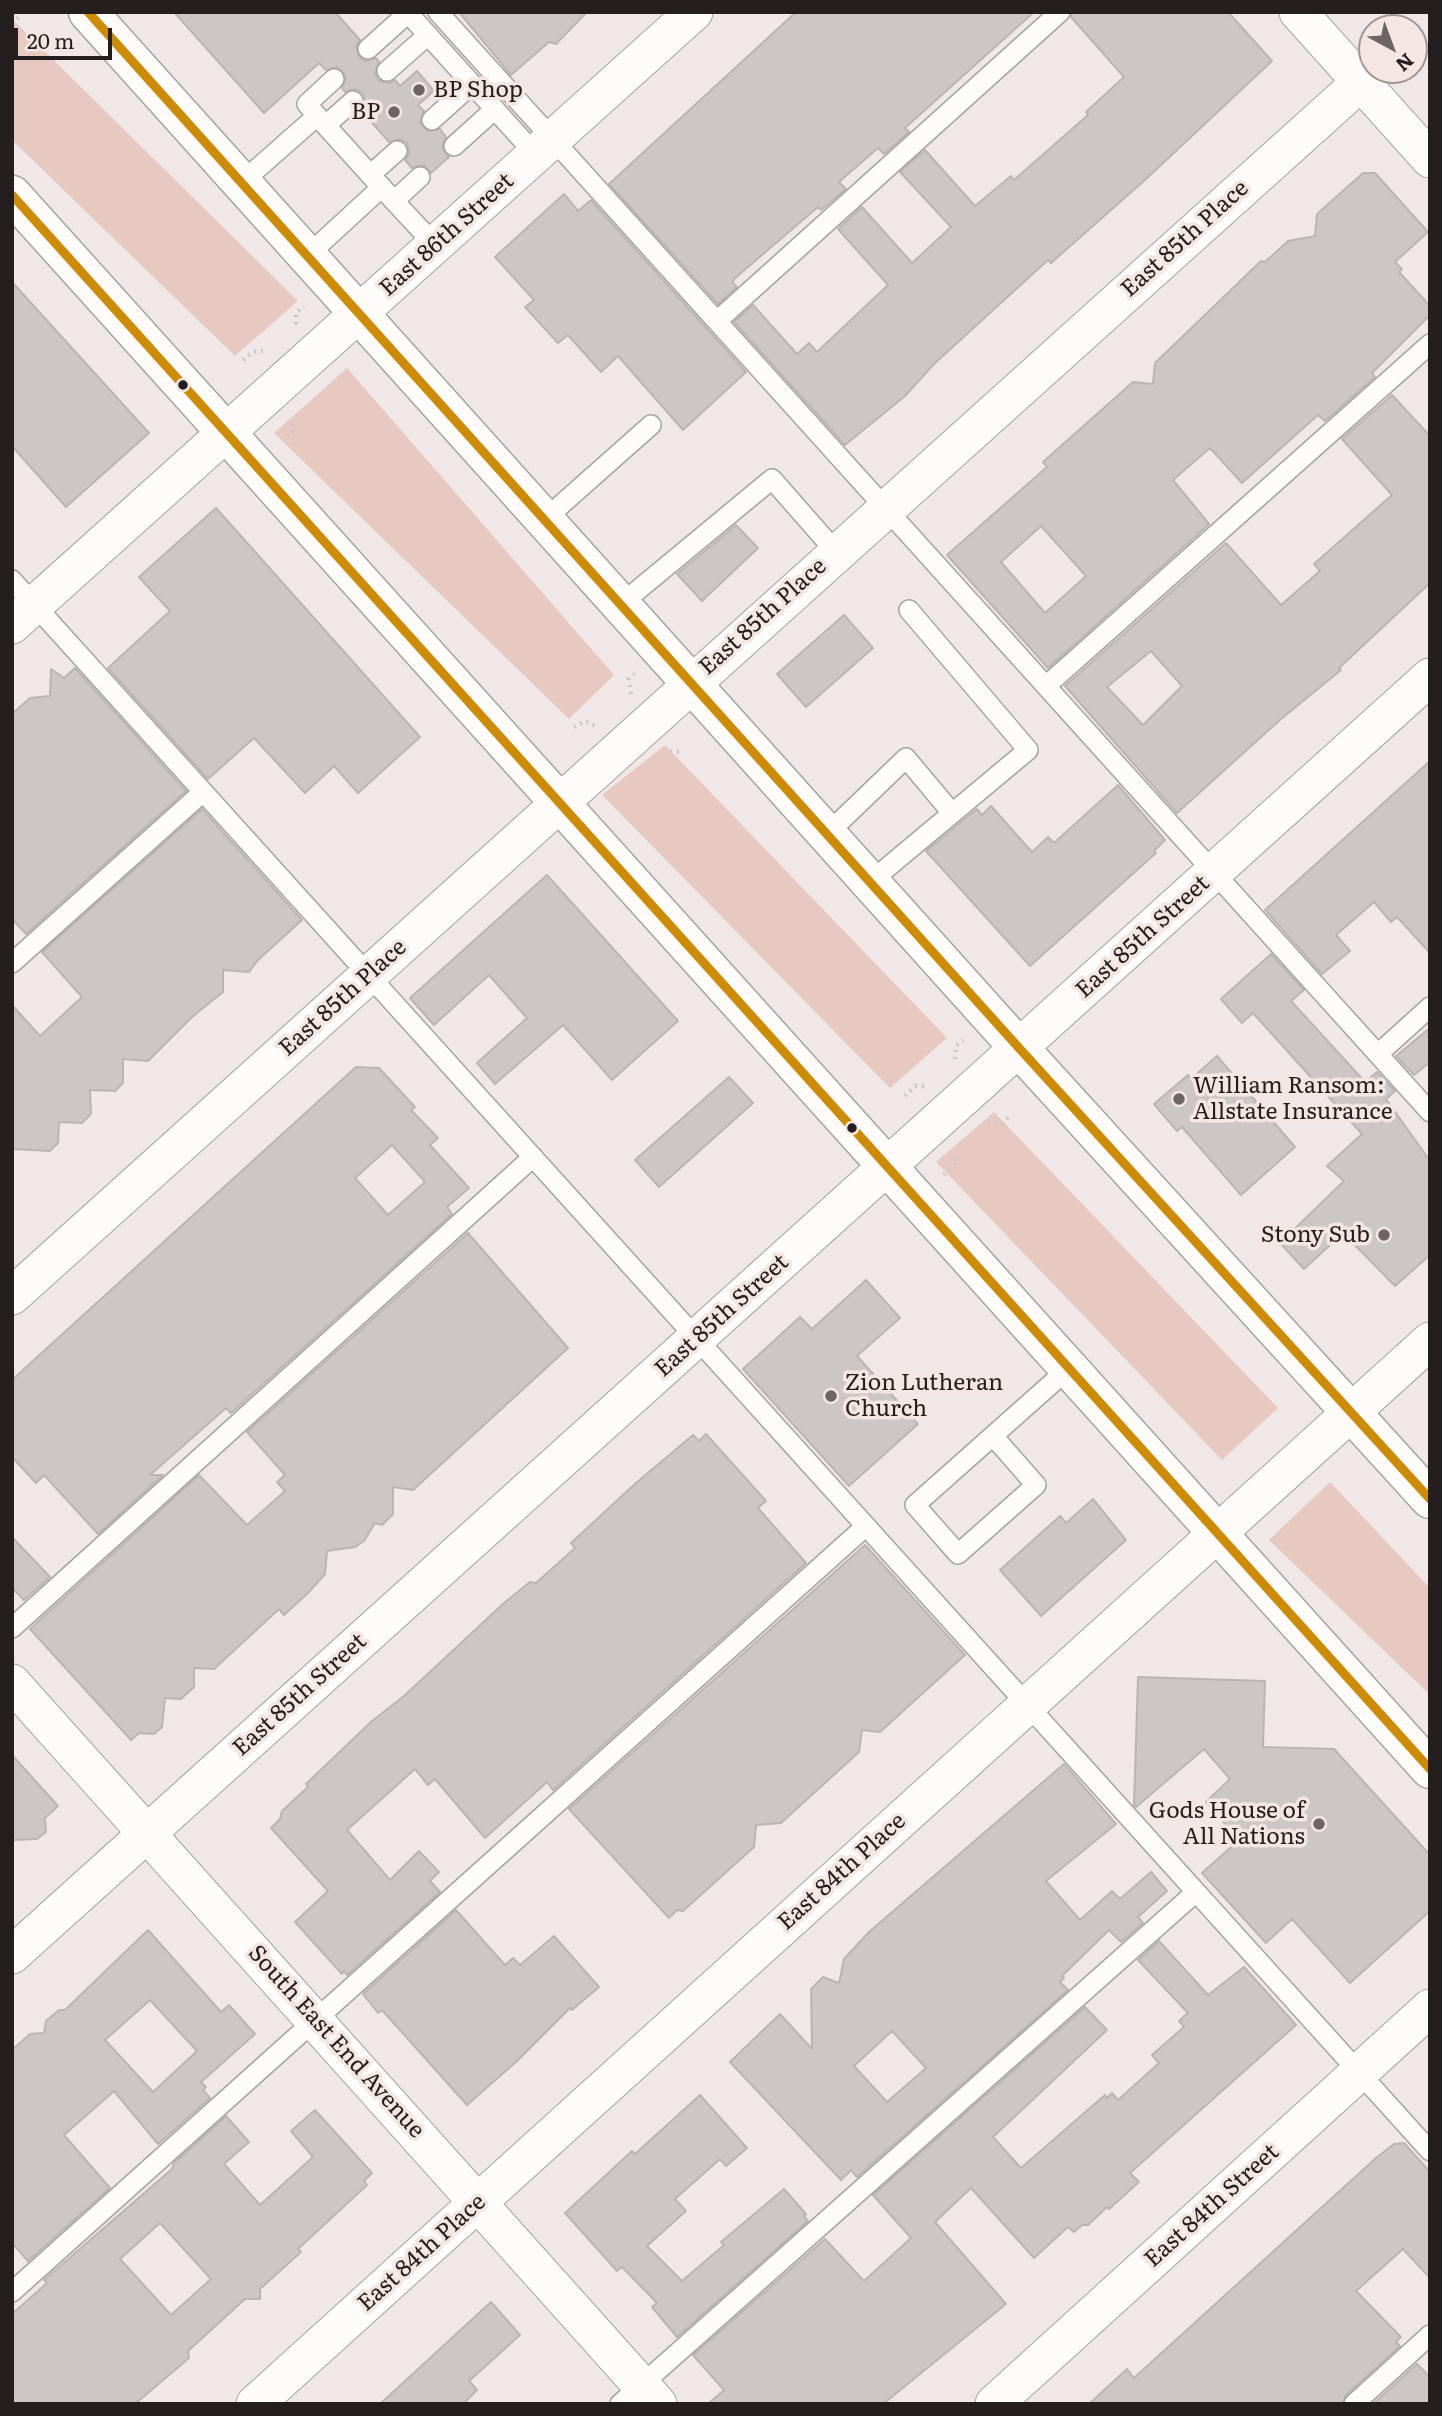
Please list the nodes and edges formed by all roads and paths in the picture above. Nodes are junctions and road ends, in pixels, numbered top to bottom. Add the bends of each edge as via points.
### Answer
1 (88, 12) edge
2 (438, 12) edge
3 (694, 12) edge
4 (1060, 12) edge
5 (1298, 12) edge
6 (20, 16) dead end
7 (12, 24) edge
8 (428, 34) junction
9 (368, 49) dead end
10 (387, 71) dead end
11 (334, 79) dead end
12 (1358, 79) edge
13 (472, 84) junction
14 (1359, 84) edge
15 (1363, 84) edge
16 (353, 101) dead end
17 (495, 109) junction
18 (432, 120) dead end
19 (322, 121) junction
20 (454, 146) dead end
21 (545, 147) junction
22 (397, 151) dead end
23 (1430, 159) edge
24 (420, 177) dead end
25 (242, 182) junction
26 (382, 187) junction
27 (12, 195) edge
28 (435, 246) junction
29 (307, 254) junction
30 (360, 313) junction
31 (717, 321) junction
32 (1430, 344) edge
33 (651, 425) dead end
34 (225, 433) junction
35 (885, 508) junction
36 (545, 519) junction
37 (836, 552) junction
38 (20, 603) edge
39 (621, 604) junction
40 (909, 610) dead end
41 (1430, 677) edge
42 (691, 682) junction
43 (1046, 687) junction
44 (203, 792) junction
45 (560, 801) junction
46 (952, 813) junction
47 (827, 834) junction
48 (1214, 873) junction
49 (870, 882) junction
50 (12, 963) edge
51 (368, 975) junction
52 (1430, 1007) edge
53 (1018, 1048) junction
54 (1377, 1054) junction
55 (1430, 1112) edge
56 (1011, 1115) dead end
57 (979, 1128) dead end
58 (962, 1144) dead end
59 (533, 1157) junction
60 (887, 1166) junction
61 (944, 1175) dead end
62 (12, 1296) edge
63 (697, 1339) junction
64 (1430, 1341) edge
65 (1068, 1369) junction
66 (1352, 1412) junction
67 (993, 1436) junction
68 (1430, 1499) edge
69 (866, 1526) junction
70 (1216, 1534) junction
71 (12, 1628) edge
72 (12, 1683) edge
73 (1027, 1704) junction
74 (1430, 1769) edge
75 (146, 1832) junction
76 (1196, 1892) junction
77 (12, 1955) edge
78 (1430, 2008) edge
79 (315, 2020) junction
80 (1359, 2073) junction
81 (1430, 2151) edge
82 (479, 2201) junction
83 (12, 2292) edge
84 (1430, 2335) edge
85 (640, 2398) edge
86 (255, 2404) edge
87 (994, 2404) edge
88 (1354, 2404) edge

1 - 25 highway
2 - 21 lane
3 - 21 street, East 86th Street
4 - 31 lane
5 - 12 street
6 - 7 path
8 - 9 lane via 408,13
8 - 10 lane
8 - 13 lane
11 - 19 lane via 307,104
13 - 17 lane
13 - 18 lane
14 - 35 street, East 85th Place
15 - 23 street
16 - 19 lane
17 - 20 lane
17 - 21 lane
19 - 25 lane
19 - 26 lane
21 - 28 street, East 86th Street
21 - 31 lane
22 - 26 lane
24 - 26 lane
25 - 29 highway
26 - 28 lane
26 - 29 lane
27 - 34 highway
28 - 30 street, East 86th Street
29 - 30 highway
30 - 34 street, East 86th Street
30 - 36 highway
31 - 35 lane
32 - 43 lane
33 - 36 lane
34 - 38 street, East 86th Street
34 - 45 highway
35 - 37 street, East 85th Place
35 - 43 lane
36 - 39 highway
37 - 39 lane via 772,479
37 - 42 street, East 85th Place
38 - 44 lane
39 - 42 highway
40 - 46 lane via 1028,750
41 - 48 street, East 85th Street
42 - 45 street, East 85th Place
42 - 47 highway
43 - 48 lane
44 - 50 lane
44 - 51 lane
45 - 51 street, East 85th Place
45 - 60 highway
46 - 47 lane via 906,758
46 - 49 lane
47 - 49 highway
48 - 53 street, East 85th Street
48 - 54 lane
49 - 53 highway
51 - 59 lane
51 - 62 street, East 85th Place
52 - 54 lane
53 - 60 street, East 85th Street
53 - 66 highway
54 - 55 lane
56 - 57 path via 1002,1124 988,1121
58 - 61 path via 954,1151 954,1165
59 - 63 lane
59 - 71 lane
60 - 63 street, East 85th Street
60 - 65 highway
63 - 69 lane
63 - 75 street, East 85th Street
64 - 66 street, East 84th Place
65 - 67 lane
65 - 70 highway
66 - 68 highway
66 - 70 street, East 84th Place
67 - 67 lane via 915,1505 958,1554 1036,1485
69 - 73 lane
69 - 79 lane
70 - 73 street, East 84th Place
70 - 74 highway
72 - 75 street, South East End Avenue
73 - 76 lane
73 - 82 street, East 84th Place
75 - 77 street, East 85th Street
75 - 79 street, South East End Avenue
76 - 80 lane
76 - 85 lane
78 - 80 street, East 84th Street
79 - 82 street, South East End Avenue
79 - 83 lane
80 - 81 lane
80 - 87 street, East 84th Street
82 - 85 street, South East End Avenue
82 - 86 street, East 84th Place
84 - 88 lane

